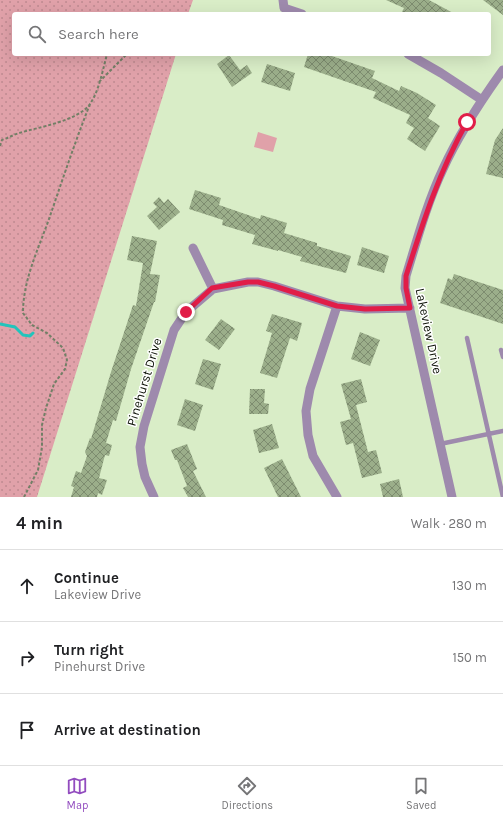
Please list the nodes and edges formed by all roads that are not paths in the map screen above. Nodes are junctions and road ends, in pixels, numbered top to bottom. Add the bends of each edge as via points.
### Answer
1 (283, 0) edge
2 (296, 12) edge
3 (411, 56) edge
4 (503, 70) edge
5 (482, 100) junction
6 (193, 248) dead end
7 (212, 288) junction
8 (337, 306) junction
9 (410, 308) junction
10 (466, 338) dead end
11 (501, 350) dead end
12 (503, 357) edge
13 (503, 431) edge
14 (488, 434) junction
15 (440, 444) junction
16 (154, 497) edge
17 (337, 497) edge
18 (452, 497) edge
19 (503, 497) edge

1 - 2 street via 284,8
3 - 5 street
4 - 5 street, Lakeview Drive
5 - 9 street, Lakeview Drive via 458,138 430,202 406,276
6 - 7 street
7 - 8 street via 258,282
7 - 16 street, Pinehurst Drive via 186,312 174,330 144,426 140,447 142,464
8 - 9 street via 365,309
8 - 17 street via 310,389 306,411 313,456
9 - 15 street, Lakeview Drive
10 - 14 lane
11 - 12 lane
13 - 14 lane
14 - 15 lane
14 - 19 lane
15 - 18 street, Lakeview Drive

